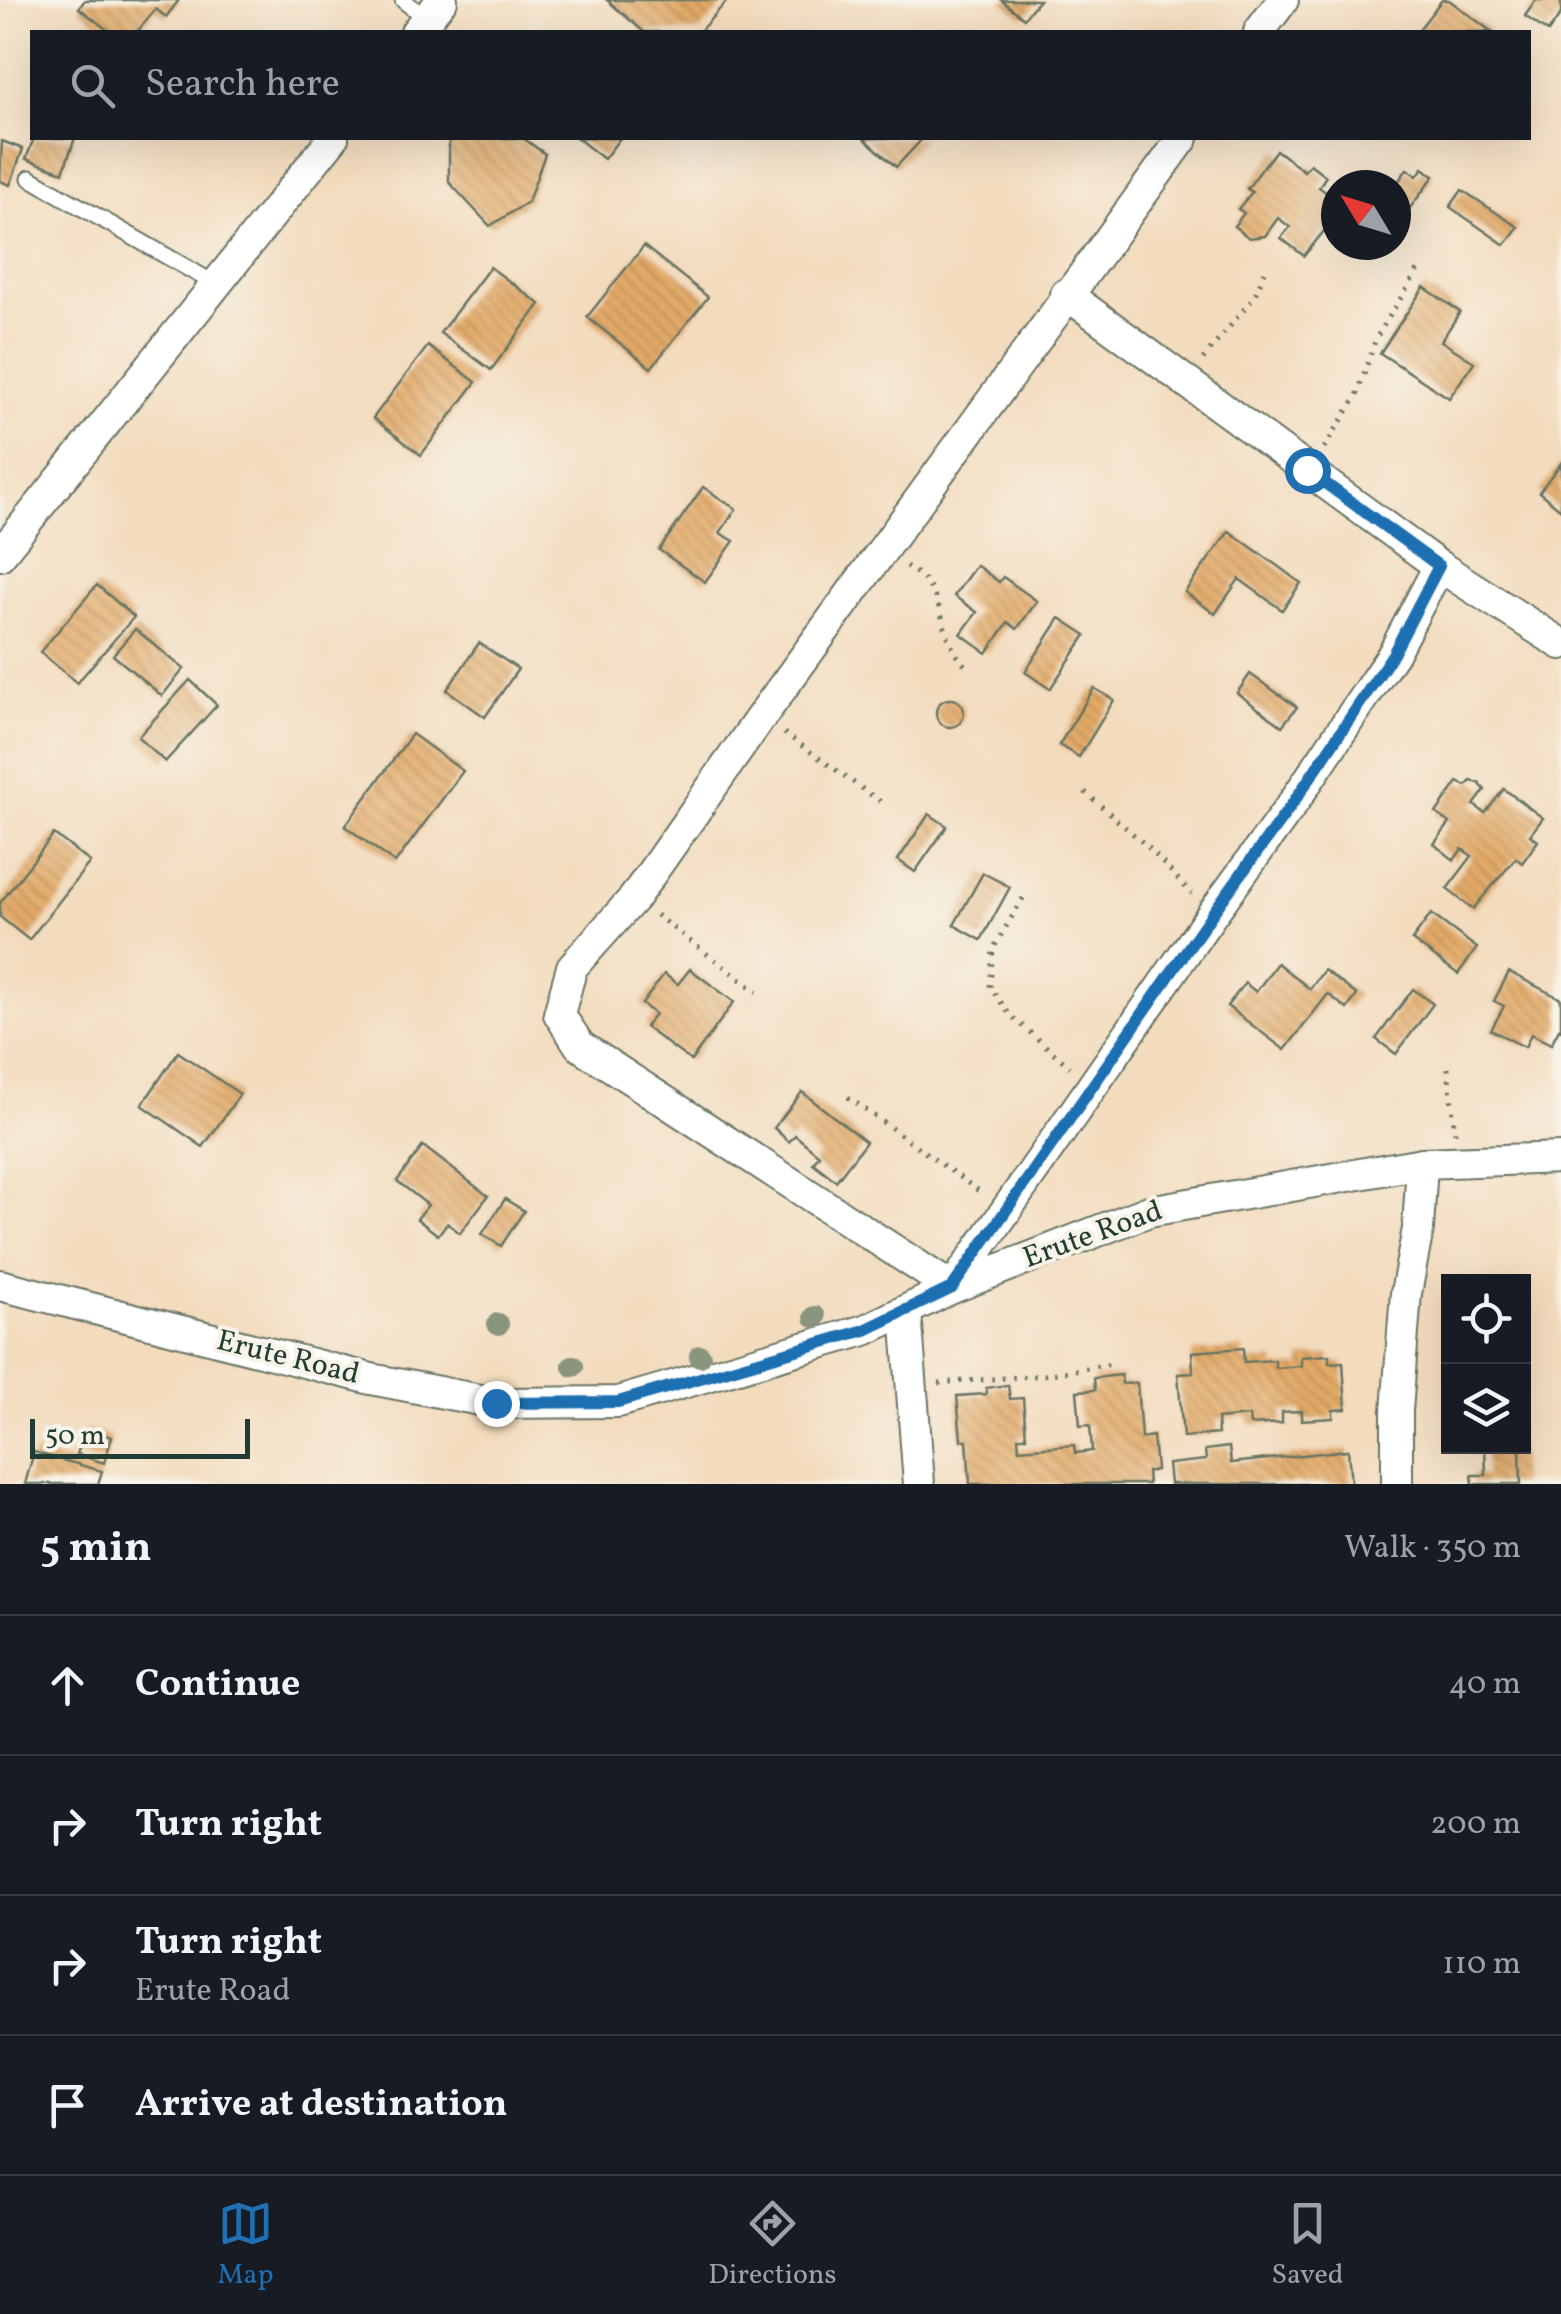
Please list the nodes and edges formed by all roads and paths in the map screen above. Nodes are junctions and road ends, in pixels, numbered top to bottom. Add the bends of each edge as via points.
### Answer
1 (1282, 0) edge
2 (1261, 30) edge
3 (331, 140) edge
4 (1182, 140) edge
5 (30, 178) dead end
6 (1268, 266) dead end
7 (1420, 267) dead end
8 (217, 286) junction
9 (1066, 294) junction
10 (1184, 379) junction
11 (1307, 470) junction
12 (884, 548) junction
13 (0, 555) edge
14 (1439, 566) junction
15 (1561, 644) edge
16 (966, 666) dead end
17 (761, 717) junction
18 (1085, 792) dead end
19 (880, 802) dead end
20 (634, 898) junction
21 (1023, 898) dead end
22 (1212, 914) junction
23 (757, 992) dead end
24 (1448, 1068) dead end
25 (1093, 1084) junction
26 (848, 1097) dead end
27 (1561, 1158) edge
28 (1458, 1161) junction
29 (1422, 1163) junction
30 (1004, 1213) junction
31 (0, 1285) edge
32 (952, 1288) junction
33 (906, 1312) junction
34 (1112, 1364) dead end
35 (912, 1386) junction
36 (919, 1484) edge
37 (1397, 1484) edge

1 - 2 street
3 - 8 street
4 - 9 street
5 - 8 lane
6 - 10 path via 1245,309
7 - 11 path via 1376,338 1357,396
8 - 13 street
9 - 10 street
9 - 12 street
10 - 11 street
11 - 14 street
12 - 16 path via 925,580 951,651
12 - 17 street
14 - 15 street
14 - 22 street via 1393,654
17 - 19 path
17 - 20 street
18 - 22 path
20 - 23 path
20 - 32 street via 572,967 560,1014 580,1046
21 - 25 path via 993,949 990,987 1010,1015
22 - 25 street
24 - 28 path
25 - 30 street
26 - 30 path via 971,1182
27 - 28 street, Erute Road
28 - 29 street, Erute Road
29 - 32 street, Erute Road via 1148,1211
29 - 37 street via 1406,1294
30 - 32 street
31 - 33 street, Erute Road via 371,1380 496,1403 618,1402
32 - 33 street, Erute Road
33 - 35 street
34 - 35 path
35 - 36 street

